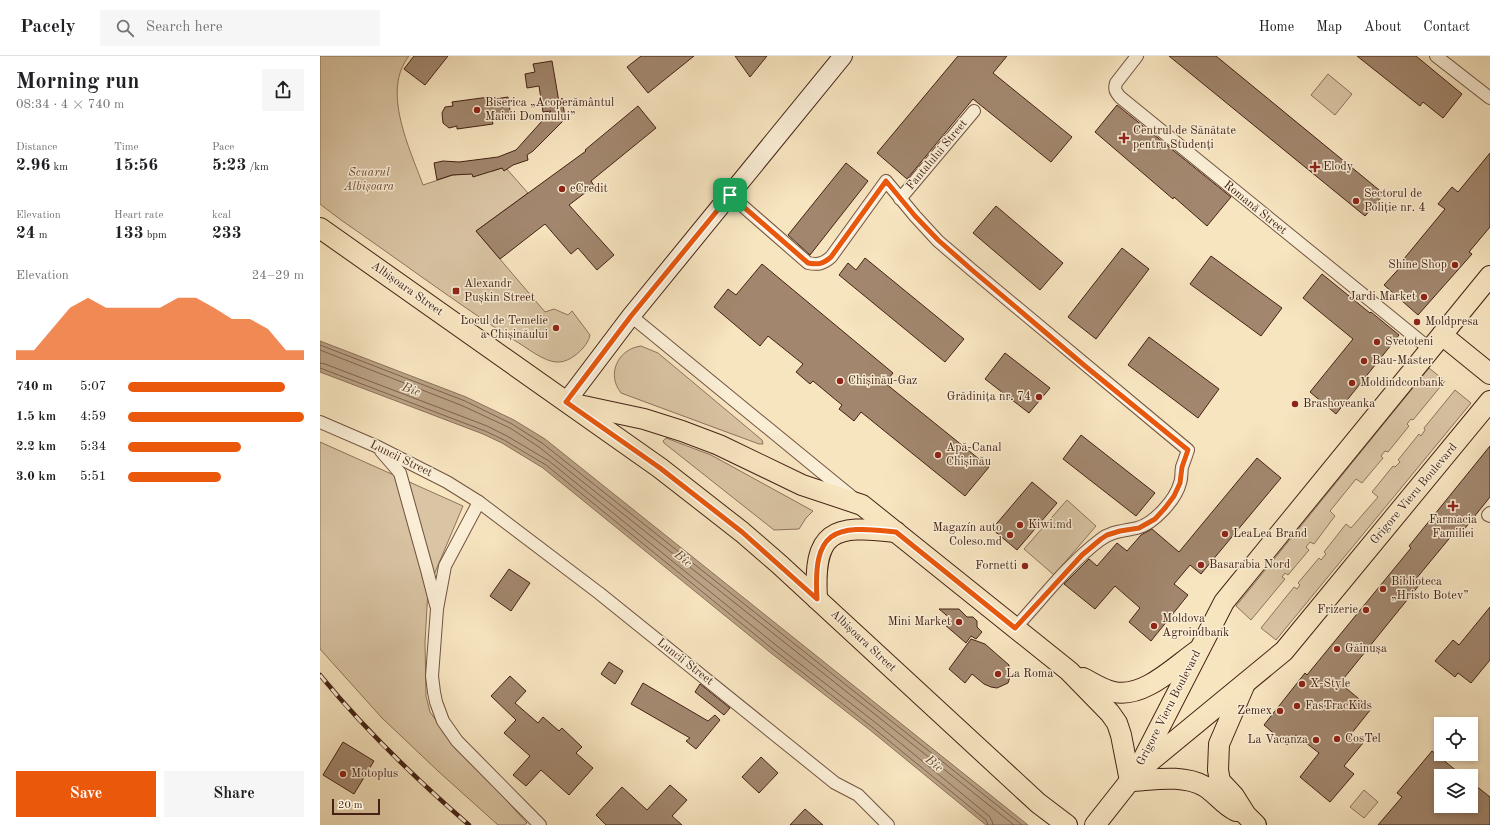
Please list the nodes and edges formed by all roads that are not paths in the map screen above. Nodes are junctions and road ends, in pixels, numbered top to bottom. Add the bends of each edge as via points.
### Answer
1 (844, 56) edge
2 (1136, 56) edge
3 (1436, 56) edge
4 (1490, 98) edge
5 (974, 111) dead end
6 (730, 195) junction
7 (900, 199) junction
8 (320, 228) edge
9 (1490, 276) edge
10 (631, 316) junction
11 (1436, 342) junction
12 (1490, 374) edge
13 (1490, 401) edge
14 (566, 402) junction
15 (320, 422) edge
16 (378, 447) junction
17 (479, 502) junction
18 (862, 505) junction
19 (1490, 512) edge
20 (1490, 516) edge
21 (896, 532) junction
22 (817, 599) junction
23 (437, 609) junction
24 (1015, 628) junction
25 (1201, 648) junction
26 (1069, 670) junction
27 (1245, 683) junction
28 (1133, 777) junction
29 (1251, 820) edge
30 (1096, 824) edge
31 (540, 825) edge
32 (888, 825) edge
33 (1067, 825) edge

1 - 6 main road
2 - 11 street, Romană Street via 1114,88 1120,97
3 - 4 street
5 - 7 street, Fantalului Street
6 - 7 street, Fantalului Street via 808,263 817,265 831,257 886,181
6 - 10 main road
7 - 24 street via 938,240 972,270 1188,450 1174,496 1155,519 1139,528 1120,531 1101,539 1082,555
8 - 14 main road, Albișoara Street
9 - 11 main road, Grigore Vieru Boulevard
10 - 14 main road
10 - 18 street
11 - 12 main road
11 - 25 main road, Grigore Vieru Boulevard via 1224,602
13 - 27 main road, Grigore Vieru Boulevard via 1284,651
14 - 18 main road via 644,419 682,431 719,445 802,485
14 - 22 main road, Albișoara Street via 660,468 742,532
15 - 16 street, Luncii Street
16 - 17 street, Luncii Street via 447,482
16 - 23 street via 400,474
17 - 23 street via 445,566
17 - 32 street, Luncii Street via 599,593 835,783 858,795
18 - 21 main road
19 - 20 street
21 - 22 main road via 854,529 837,533 825,541 816,566
21 - 24 main road
22 - 33 main road, Albișoara Street via 1038,802
23 - 31 street via 432,676 436,702 443,721 457,741
24 - 26 main road
25 - 26 main road via 1151,684 1133,692 1118,693 1107,690
25 - 28 main road, Grigore Vieru Boulevard
26 - 28 main road via 1110,713 1117,724
27 - 28 main road, Grigore Vieru Boulevard
27 - 29 main road via 1219,744 1217,758 1220,781
28 - 29 main road via 1172,778 1204,786 1227,806
28 - 30 main road

